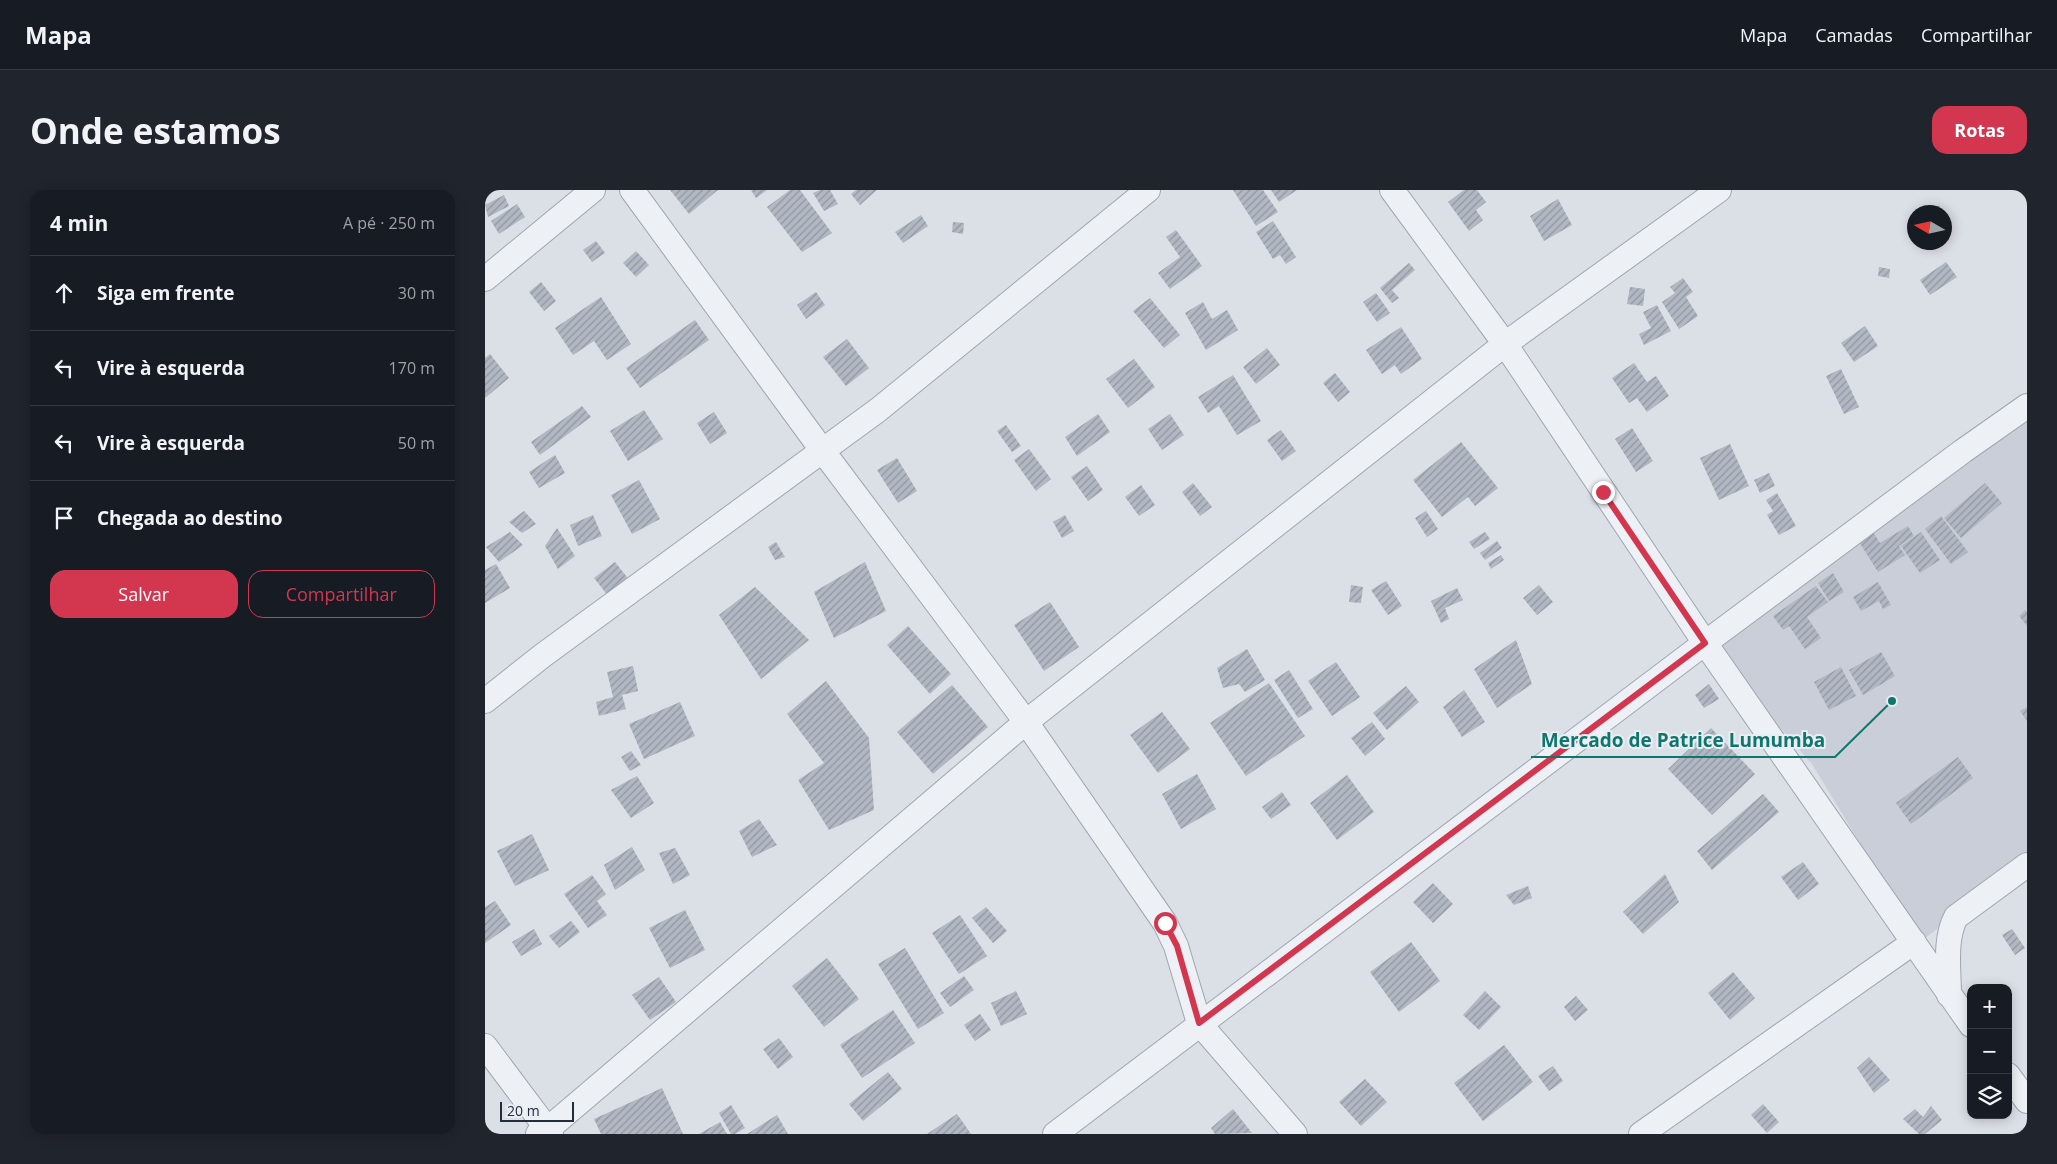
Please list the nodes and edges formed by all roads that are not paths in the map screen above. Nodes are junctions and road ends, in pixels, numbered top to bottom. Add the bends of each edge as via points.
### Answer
1 (593, 190) edge
2 (632, 190) edge
3 (1148, 190) edge
4 (1392, 190) edge
5 (1719, 190) edge
6 (485, 279) edge
7 (1505, 344) junction
8 (2027, 406) edge
9 (822, 450) junction
10 (1705, 643) junction
11 (485, 701) edge
12 (1026, 722) junction
13 (2027, 865) edge
14 (1914, 942) junction
15 (1949, 995) junction
16 (1967, 1020) edge
17 (1199, 1023) junction
18 (485, 1046) edge
19 (2012, 1081) edge
20 (2027, 1101) edge
21 (546, 1132) edge
22 (1055, 1134) edge
23 (1295, 1134) edge
24 (1641, 1134) edge

1 - 6 street
2 - 9 street
3 - 9 street via 878,410
4 - 7 street
5 - 7 street
7 - 10 street
7 - 12 street
8 - 10 street
9 - 11 street
9 - 12 street
10 - 14 street
10 - 17 street
12 - 17 street via 1165,923 1177,946
12 - 21 street
13 - 15 street via 1956,918 1951,927
14 - 15 street
14 - 24 street
15 - 16 street
17 - 22 street
17 - 23 street
18 - 21 street
19 - 20 street

